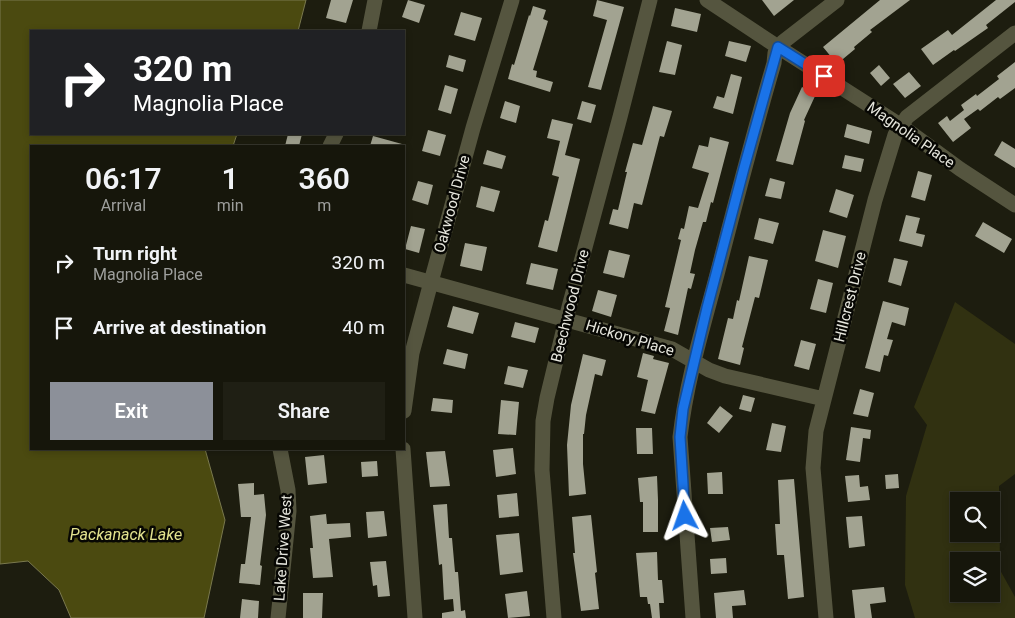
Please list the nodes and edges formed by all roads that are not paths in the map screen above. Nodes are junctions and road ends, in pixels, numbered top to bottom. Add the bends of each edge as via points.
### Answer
1 (374, 0) edge
2 (512, 0) edge
3 (650, 0) edge
4 (707, 0) edge
5 (837, 0) edge
6 (369, 30) edge
7 (1015, 33) edge
8 (778, 47) junction
9 (900, 125) junction
10 (1015, 204) edge
11 (405, 275) edge
12 (431, 282) junction
13 (566, 319) junction
14 (694, 362) junction
15 (824, 399) junction
16 (405, 404) edge
17 (280, 450) edge
18 (403, 450) edge
19 (278, 618) edge
20 (415, 618) edge
21 (554, 618) edge
22 (693, 618) edge
23 (826, 618) edge

1 - 6 street
2 - 12 street, Oakwood Drive
3 - 13 street, Beechwood Drive
4 - 8 street, Magnolia Place
5 - 8 street
7 - 9 street, Hillcrest Drive via 907,116
8 - 9 street, Magnolia Place
8 - 14 street
9 - 10 street, Magnolia Place
9 - 15 street, Hillcrest Drive via 875,200
11 - 12 street, Hickory Place
12 - 13 street, Hickory Place
12 - 16 street, Oakwood Drive via 412,353
13 - 14 street, Hickory Place via 672,349
13 - 21 street, Beechwood Drive via 547,398 542,446
14 - 15 street, Hickory Place via 725,376
14 - 22 street via 680,437
15 - 23 street, Hillcrest Drive via 816,431 813,468
17 - 19 street, Lake Drive West via 289,511
18 - 20 street

